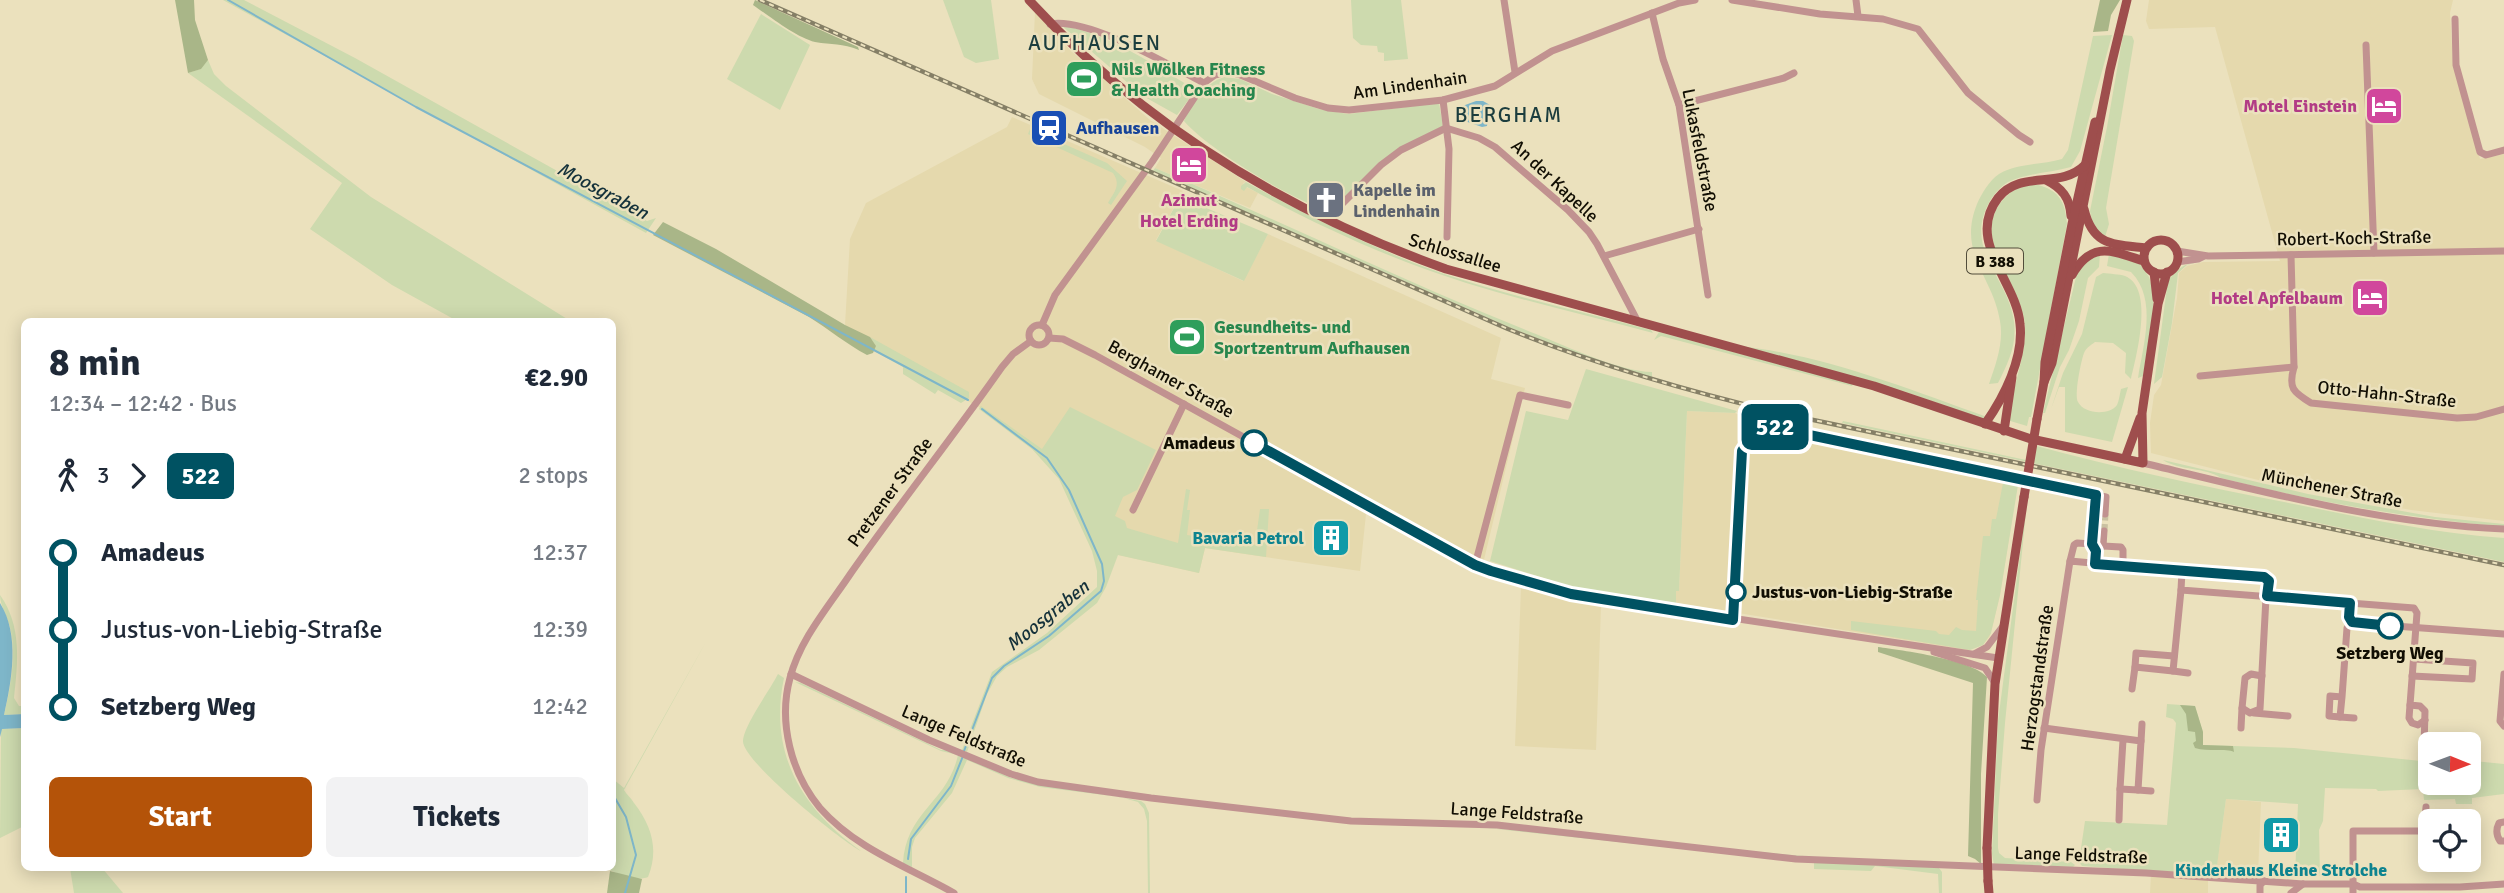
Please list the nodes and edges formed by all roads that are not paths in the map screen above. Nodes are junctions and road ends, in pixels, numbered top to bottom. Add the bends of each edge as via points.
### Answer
1 (1029, 0) edge
2 (1503, 0) edge
3 (1695, 0) edge
4 (1732, 0) edge
5 (1856, 0) edge
6 (2126, 0) edge
7 (1652, 13) junction
8 (1858, 16) junction
9 (2455, 19) dead end
10 (1051, 23) junction
11 (2366, 45) dead end
12 (2110, 70) junction
13 (1514, 72) junction
14 (1794, 73) dead end
15 (1204, 83) junction
16 (1443, 100) junction
17 (1679, 105) junction
18 (1446, 128) junction
19 (1175, 130) junction
20 (2030, 142) dead end
21 (2504, 149) edge
22 (2085, 165) junction
23 (2046, 180) junction
24 (1343, 203) dead end
25 (2083, 206) junction
26 (2072, 224) junction
27 (1699, 229) junction
28 (1447, 237) dead end
29 (2146, 248) junction
30 (2504, 251) edge
31 (2374, 253) junction
32 (2291, 255) junction
33 (1604, 256) junction
34 (2178, 257) junction
35 (2144, 261) junction
36 (2154, 272) junction
37 (2167, 272) junction
38 (2068, 282) junction
39 (1708, 295) dead end
40 (2158, 304) junction
41 (1638, 322) junction
42 (1042, 326) junction
43 (1049, 338) junction
44 (1031, 341) junction
45 (2294, 367) junction
46 (2012, 375) junction
47 (2200, 376) dead end
48 (2044, 382) junction
49 (1184, 404) junction
50 (1568, 405) dead end
51 (2504, 409) edge
52 (2142, 413) junction
53 (1985, 424) junction
54 (2004, 430) junction
55 (2125, 459) junction
56 (2143, 463) junction
57 (2096, 495) junction
58 (1133, 510) dead end
59 (2105, 514) tunnel mouth
60 (2504, 529) edge
61 (2104, 531) tunnel mouth
62 (2097, 547) junction
63 (2070, 561) junction
64 (2095, 564) junction
65 (1475, 565) junction
66 (2130, 566) junction
67 (2182, 571) junction
68 (2180, 590) junction
69 (2267, 596) junction
70 (2350, 603) junction
71 (1733, 620) junction
72 (2352, 622) junction
73 (2003, 626) junction
74 (2416, 628) junction
75 (2504, 634) edge
76 (1910, 645) junction
77 (1974, 654) junction
78 (2174, 656) junction
79 (1998, 657) junction
80 (2414, 659) junction
81 (2135, 667) junction
82 (2173, 671) junction
83 (2188, 673) dead end
84 (791, 674) junction
85 (2504, 674) edge
86 (2262, 676) junction
87 (2412, 676) junction
88 (1995, 684) junction
89 (2132, 689) dead end
90 (2410, 705) junction
91 (2242, 708) junction
92 (2502, 712) edge
93 (2253, 713) junction
94 (2288, 716) dead end
95 (2354, 718) dead end
96 (2425, 719) junction
97 (2142, 724) dead end
98 (2504, 726) edge
99 (2241, 728) dead end
100 (2044, 729) junction
101 (2425, 732) edge
102 (2123, 740) junction
103 (2141, 741) junction
104 (2120, 789) junction
105 (2138, 790) junction
106 (2151, 791) dead end
107 (2037, 800) dead end
108 (2426, 807) dead end
109 (2119, 820) dead end
110 (2504, 822) edge
111 (2504, 841) edge
112 (2264, 881) junction
113 (2303, 884) junction
114 (2353, 884) junction
115 (2504, 884) edge
116 (2468, 890) edge
117 (954, 893) edge
118 (1989, 893) edge
119 (2260, 893) edge
120 (2291, 893) edge
121 (2353, 893) edge

1 - 10 main road, Schlossallee
2 - 13 street
3 - 7 street, Am Lindenhain
4 - 8 street
5 - 8 street
6 - 12 main road
7 - 13 street, Am Lindenhain via 1552,51
7 - 17 street, Lukasfeldstraße
8 - 20 street via 1918,29 1968,93
9 - 21 street via 2456,65 2480,152 2486,155
10 - 15 street via 1079,26
10 - 19 main road, Schlossallee via 1128,95
11 - 31 street
12 - 22 main road
12 - 25 main road
13 - 16 street, Am Lindenhain via 1494,86
14 - 17 street
15 - 16 street, Am Lindenhain via 1226,72 1238,74 1295,98 1349,110
15 - 19 street
16 - 18 street
17 - 27 street, Lukasfeldstraße
18 - 24 street via 1391,157
18 - 28 street
18 - 33 street, An der Kapelle via 1479,138 1510,159 1589,232
19 - 41 main road, Schlossallee via 1266,188 1397,251
19 - 42 street, Pretzener Straße via 1055,295
22 - 23 main road, B 388 via 2071,176
22 - 26 main road
23 - 26 main road via 2067,198
23 - 46 main road, B 388 via 2011,187 1998,197 1988,221 1990,248 2019,315 2020,347
25 - 29 main road via 2096,236
25 - 38 main road
26 - 48 main road
27 - 33 street
27 - 39 street, Lukasfeldstraße
29 - 34 main road via 2161,240 2171,243
29 - 35 main road
30 - 31 street, Robert-Koch-Straße
31 - 32 street, Robert-Koch-Straße
32 - 34 street, Robert-Koch-Straße
32 - 45 street, Otto-Hahn-Straße
33 - 41 street, An der Kapelle
34 - 37 main road
35 - 36 main road
35 - 38 main road via 2094,251 2080,260
36 - 37 main road
36 - 40 main road
37 - 40 main road
38 - 48 main road
40 - 52 main road
41 - 53 main road, Schlossallee via 1874,386
42 - 43 street via 1049,331
42 - 44 street, Pretzener Straße via 1031,329
43 - 44 street via 1041,345
43 - 49 street, Berghamer Straße via 1063,339
44 - 84 street, Pretzener Straße via 1002,367 889,520 805,640
45 - 47 street
45 - 51 street, Otto-Hahn-Straße via 2292,389 2311,403 2457,418
46 - 53 main road, B 388
46 - 54 main road, B 388
48 - 73 main road, bridge
49 - 58 street
49 - 65 street, Berghamer Straße
50 - 65 street via 1520,395
52 - 55 main road
52 - 56 main road
53 - 54 main road, Schlossallee
54 - 55 main road, Schlossallee
55 - 56 main road, Schlossallee
56 - 60 street, Münchener Straße via 2361,511 2452,526
57 - 59 street via 2106,497
57 - 62 street
57 - 71 street via 1782,428 1763,429 1748,439 1742,451
61 - 62 street
62 - 63 street via 2077,543
62 - 64 street
62 - 66 street via 2121,547 2123,560
63 - 64 street
63 - 100 street, Herzogstandstraße
64 - 66 street
65 - 71 street, Berghamer Straße via 1571,594
66 - 67 street
67 - 68 street
67 - 69 street via 2266,578
68 - 69 street
68 - 78 street
69 - 70 street
69 - 86 street
70 - 72 street
70 - 74 street via 2414,608
71 - 76 street, Berghamer Straße
72 - 74 street
72 - 95 street via 2347,628 2342,697 2330,696 2329,716
73 - 77 street via 1987,647
73 - 79 main road
74 - 75 street
74 - 80 street
76 - 77 street, Berghamer Straße
76 - 88 street, Berghamer Straße via 1985,668
77 - 79 street, Berghamer Straße
78 - 81 street via 2136,653
78 - 82 street
79 - 88 main road
80 - 87 street
80 - 87 street via 2473,663 2472,679
81 - 82 street
81 - 89 street
82 - 83 street
84 - 112 street, Lange Feldstraße via 1011,774 1151,799 1339,820 1497,825 1796,859
84 - 117 street, Pretzener Straße via 787,734 804,785 819,807 867,848
85 - 92 street
86 - 91 street via 2245,678
86 - 93 street via 2260,709
87 - 90 street
88 - 118 main road, bridge
90 - 96 street via 2424,708
90 - 96 street via 2412,723 2418,725
91 - 93 street
91 - 99 street
92 - 98 street
93 - 94 street
96 - 101 street
97 - 103 street
100 - 102 street
100 - 107 street, Herzogstandstraße
102 - 103 street
102 - 104 street
103 - 105 street
104 - 105 street
104 - 109 street
105 - 106 street
108 - 114 street via 2424,831 2353,831
110 - 111 street via 2497,828 2500,841
112 - 113 street, Lange Feldstraße
112 - 119 street
113 - 114 street, Lange Feldstraße
113 - 120 street
114 - 116 street, Lange Feldstraße
114 - 121 street
115 - 116 street, Lange Feldstraße

